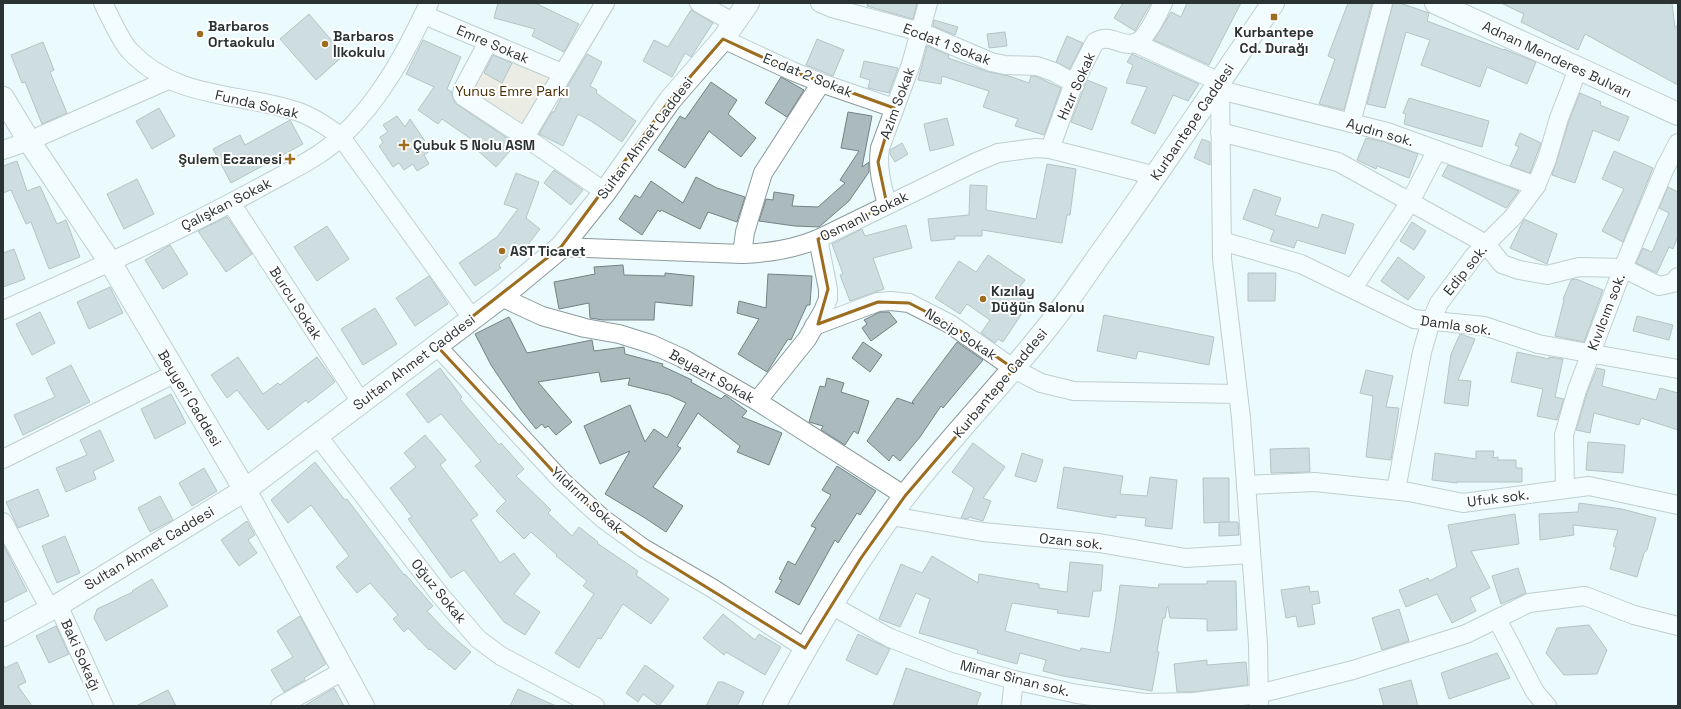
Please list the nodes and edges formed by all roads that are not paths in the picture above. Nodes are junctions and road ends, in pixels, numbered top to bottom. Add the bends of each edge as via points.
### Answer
1 (102, 3) edge
2 (605, 3) edge
3 (699, 3) edge
4 (748, 3) edge
5 (820, 3) edge
6 (928, 3) edge
7 (1164, 3) edge
8 (1273, 3) edge
9 (1383, 3) edge
10 (1436, 3) edge
11 (426, 9) edge
12 (729, 31) junction
13 (921, 32) junction
14 (488, 42) junction
15 (1135, 43) junction
16 (1578, 69) junction
17 (562, 73) junction
18 (168, 80) junction
19 (821, 83) junction
20 (1074, 83) junction
21 (1220, 86) junction
22 (3, 98) edge
23 (894, 108) junction
24 (1678, 114) edge
25 (1351, 124) junction
26 (1220, 132) junction
27 (342, 137) junction
28 (525, 137) junction
29 (29, 141) junction
30 (1678, 143) edge
31 (1050, 149) junction
32 (3, 150) edge
33 (1437, 150) junction
34 (1156, 176) junction
35 (1536, 186) junction
36 (605, 192) junction
37 (1410, 202) junction
38 (231, 203) junction
39 (887, 204) junction
40 (818, 239) junction
41 (1222, 241) junction
42 (1486, 244) junction
43 (561, 247) junction
44 (742, 254) junction
45 (110, 262) junction
46 (1623, 268) junction
47 (1678, 277) edge
48 (1353, 288) junction
49 (501, 297) junction
50 (3, 310) edge
51 (472, 318) junction
52 (1431, 321) junction
53 (814, 326) junction
54 (436, 345) junction
55 (1591, 353) junction
56 (1014, 369) junction
57 (1678, 369) edge
58 (176, 373) junction
59 (1238, 394) junction
60 (757, 401) junction
61 (361, 402) junction
62 (317, 436) junction
63 (3, 459) edge
64 (1246, 485) junction
65 (1565, 489) junction
66 (245, 490) junction
67 (1396, 490) junction
68 (905, 496) junction
69 (1678, 505) edge
70 (891, 516) junction
71 (3, 522) edge
72 (1251, 554) junction
73 (831, 604) junction
74 (54, 607) junction
75 (1497, 619) junction
76 (1678, 626) edge
77 (3, 635) edge
78 (805, 648) junction
79 (343, 671) junction
80 (1014, 680) junction
81 (1259, 700) edge
82 (102, 706) edge
83 (280, 706) edge
84 (363, 706) edge
85 (595, 706) edge
86 (774, 706) edge
87 (1011, 706) edge
88 (1547, 706) edge

1 - 18 street, Funda Sokak via 129,50
2 - 17 street
3 - 12 street, Ecdat 2 Sokak
4 - 12 street, Sultan Ahmet Caddesi
5 - 13 street, Ecdat 1 Sokak
6 - 13 street, Azim Sokak
7 - 15 street via 1145,35
8 - 21 street, Kurbantepe Caddesi
9 - 25 street
10 - 16 street, Adnan Menderes Bulvarı
11 - 14 street, Emre Sokak
11 - 27 street, Çalışkan Sokak via 383,89
12 - 19 street, Ecdat 2 Sokak via 792,71
12 - 36 street, Sultan Ahmet Caddesi via 670,100
13 - 20 street, Ecdat 1 Sokak via 991,62 1038,66
13 - 23 street, Azim Sokak
14 - 17 street, Emre Sokak
14 - 28 street via 462,94
15 - 20 street, Hızır Sokak via 1125,44 1111,38 1102,38 1096,42
15 - 21 street, Aydın sok.
16 - 24 street, Adnan Menderes Bulvarı
16 - 35 street, Edip sok.
17 - 28 street
18 - 27 street, Funda Sokak via 198,90 276,105 298,112 329,127
18 - 29 street
19 - 23 street, Ecdat 2 Sokak
19 - 44 street via 763,173 745,232
20 - 31 street, Hızır Sokak
21 - 25 street, Aydın sok.
21 - 26 street
21 - 34 street, Kurbantepe Caddesi
22 - 29 street, Beyyeri Caddesi
23 - 39 street, Azim Sokak via 880,148 878,162
25 - 33 street, Aydın sok. via 1386,132
26 - 37 street via 1338,162
26 - 41 street
27 - 38 street, Çalışkan Sokak via 319,154
27 - 51 street, Funda Sokak
28 - 36 street
29 - 32 street
29 - 45 street, Beyyeri Caddesi
30 - 46 street, Kıvılcım sok.
31 - 34 street, Osmanlı Sokak
31 - 39 street, Osmanlı Sokak via 1036,148 998,153
33 - 35 street, Aydın sok.
33 - 37 street
34 - 56 street, Kurbantepe Caddesi via 1051,323
35 - 42 street, Edip sok. via 1513,217
36 - 43 street, Sultan Ahmet Caddesi
37 - 42 street
37 - 48 street
38 - 45 street, Çalışkan Sokak
38 - 61 street, Burcu Sokak
39 - 40 street, Osmanlı Sokak
40 - 44 street, Osmanlı Sokak via 766,253
40 - 53 street via 828,294 823,311
41 - 48 street, Damla sok. via 1301,264
41 - 59 street
42 - 46 street via 1502,264 1547,275 1579,267
42 - 52 street, Edip sok. via 1439,303
43 - 44 street, Osmanlı Sokak
43 - 49 street, Sultan Ahmet Caddesi
45 - 50 street, Çalışkan Sokak
45 - 58 street, Beyyeri Caddesi
46 - 47 street via 1659,286 1673,283
46 - 55 street, Kıvılcım sok.
48 - 52 street, Damla sok. via 1414,319
49 - 51 street, Sultan Ahmet Caddesi
49 - 60 street, Beyazıt Sokak via 542,316 651,344 682,358
51 - 54 street, Sultan Ahmet Caddesi
52 - 55 street, Damla sok. via 1484,326 1538,344
52 - 67 street, Edip sok. via 1422,352
53 - 56 street, Necip Sokak via 878,302 909,303 950,324
53 - 60 street via 797,352
54 - 61 street, Sultan Ahmet Caddesi
54 - 78 street, Yıldırım Sokak via 562,481 602,518 643,548 712,588
55 - 57 street, Damla sok.
55 - 65 street, Kıvılcım sok. via 1564,435
56 - 59 street, Necip Sokak via 1041,383 1074,391
56 - 68 street, Kurbantepe Caddesi
58 - 63 street
58 - 66 street, Beyyeri Caddesi
59 - 64 street
60 - 68 street, Beyazıt Sokak
61 - 62 street, Sultan Ahmet Caddesi
62 - 66 street, Sultan Ahmet Caddesi
62 - 85 street, Oğuz Sokak via 440,595 478,639 501,656
64 - 67 street, Ufuk sok. via 1315,482
64 - 72 street
65 - 67 street, Ufuk sok. via 1463,503
65 - 69 street, Ufuk sok. via 1589,486
66 - 74 street, Sultan Ahmet Caddesi
66 - 79 street, Beyyeri Caddesi
68 - 70 street, Kurbantepe Caddesi
70 - 72 street, Ozan sok. via 983,532 1099,543 1186,558
70 - 73 street, Kurbantepe Caddesi
71 - 74 street, Baki Sokağı
72 - 81 street via 1258,644
73 - 78 street, Kurbantepe Caddesi
73 - 80 street, Mimar Sinan sok. via 890,638 951,662
74 - 77 street, Sultan Ahmet Caddesi
74 - 82 street, Baki Sokağı
75 - 76 street, Mimar Sinan sok. via 1529,603 1585,596 1634,615
75 - 81 street, Mimar Sinan sok. via 1466,634
75 - 88 street via 1535,692
78 - 86 street, Kurbantepe Caddesi
79 - 83 street
79 - 84 street, Beyyeri Caddesi
80 - 81 street, Mimar Sinan sok. via 1077,694 1144,703
80 - 87 street

